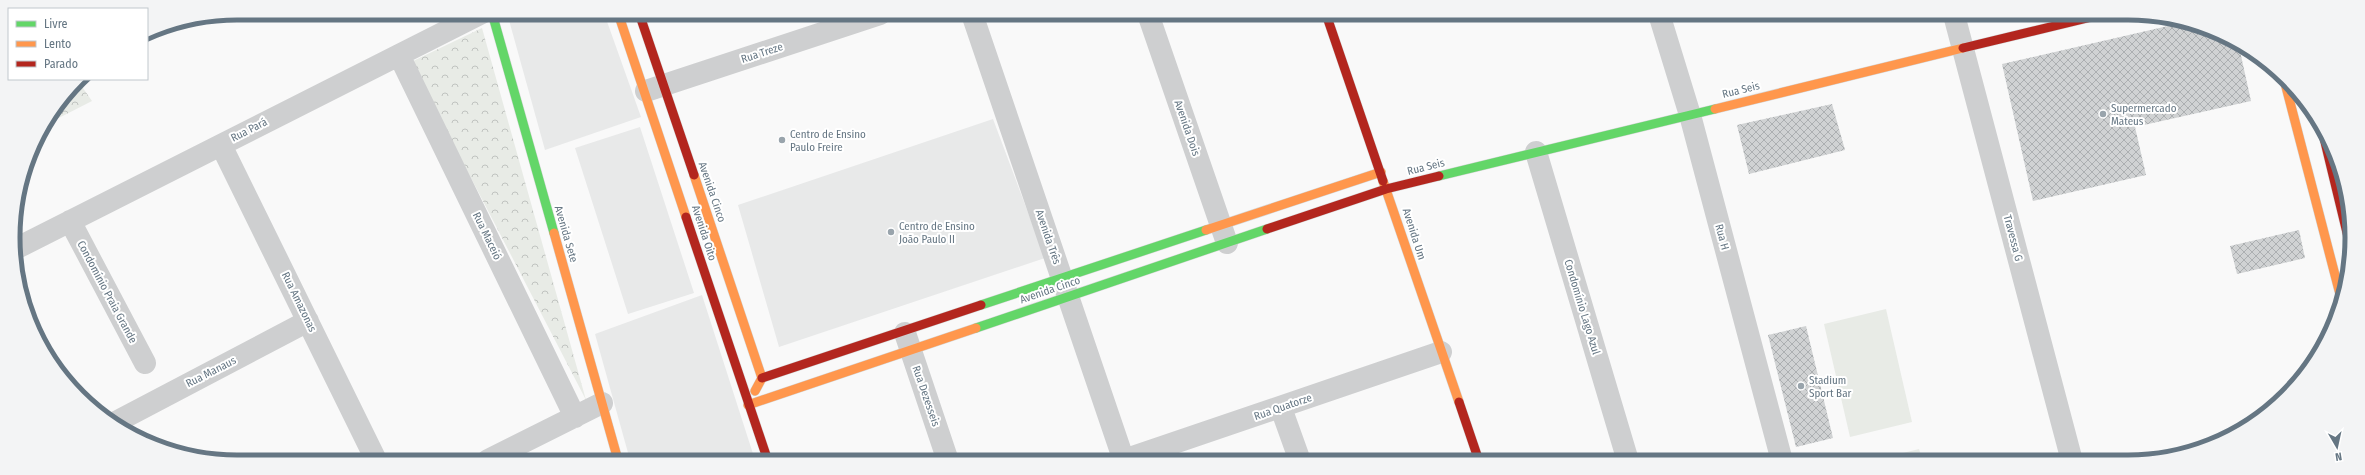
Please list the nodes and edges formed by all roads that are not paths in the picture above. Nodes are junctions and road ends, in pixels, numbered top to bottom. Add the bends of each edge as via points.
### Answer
1 (468, 20) edge
2 (494, 20) edge
3 (621, 20) edge
4 (640, 20) edge
5 (862, 20) edge
6 (974, 20) edge
7 (1150, 20) edge
8 (1328, 20) edge
9 (1661, 20) edge
10 (1955, 20) edge
11 (2080, 20) edge
12 (1963, 49) junction
13 (399, 55) junction
14 (654, 89) junction
15 (2287, 90) edge
16 (1690, 115) junction
17 (221, 145) junction
18 (1536, 152) junction
19 (2328, 153) edge
20 (1381, 172) junction
21 (1386, 189) junction
22 (70, 221) junction
23 (2345, 225) edge
24 (1224, 234) junction
25 (20, 246) edge
26 (1065, 287) junction
27 (2338, 292) edge
28 (308, 321) junction
29 (907, 340) junction
30 (1441, 352) junction
31 (145, 363) dead end
32 (762, 378) junction
33 (602, 403) junction
34 (748, 405) junction
35 (1281, 408) junction
36 (575, 417) junction
37 (120, 420) edge
38 (374, 455) edge
39 (498, 455) edge
40 (617, 455) edge
41 (766, 455) edge
42 (946, 455) edge
43 (1122, 455) edge
44 (1139, 455) edge
45 (1298, 455) edge
46 (1477, 455) edge
47 (1626, 455) edge
48 (1780, 455) edge
49 (2070, 455) edge

1 - 13 street, Rua Pará
2 - 33 street, Avenida Sete
3 - 14 street, Avenida Oito
4 - 14 street, Avenida Cinco
5 - 14 street, Rua Treze
6 - 26 street, Avenida Três
7 - 24 street, Avenida Dois
8 - 20 street, Avenida Um
9 - 16 street, Rua H
10 - 12 street, Travessa G
11 - 12 street, Rua Seis
12 - 16 street, Rua Seis
12 - 49 street, Travessa G
13 - 17 street, Rua Pará
13 - 36 street, Rua Maceió
14 - 32 street, Avenida Cinco
14 - 34 street, Avenida Oito
15 - 27 street
16 - 18 street, Rua Seis
16 - 48 street, Rua H
17 - 22 street, Rua Pará
17 - 28 street, Rua Amazonas
18 - 21 street, Rua Seis
18 - 47 street, Condomínio Lago Azul
19 - 23 street
20 - 21 street, Avenida Um
20 - 24 street, Avenida Cinco
21 - 24 street, Avenida Cinco
21 - 30 street, Avenida Um
22 - 25 street, Rua Pará
22 - 31 street, Condomínio Praia Grande
24 - 26 street, Avenida Cinco
24 - 26 street, Avenida Cinco
26 - 29 street, Avenida Cinco
26 - 29 street, Avenida Cinco
26 - 43 street, Avenida Três
28 - 37 street, Rua Manaus
28 - 38 street, Rua Amazonas
29 - 32 street, Avenida Cinco
29 - 34 street, Avenida Cinco
29 - 42 street, Rua Dezesseis
30 - 35 street, Rua Quatorze
30 - 46 street, Avenida Um
32 - 34 street
33 - 36 street
33 - 40 street, Avenida Sete
34 - 41 street, Avenida Oito
35 - 44 street, Rua Quatorze
35 - 45 street
36 - 39 street

